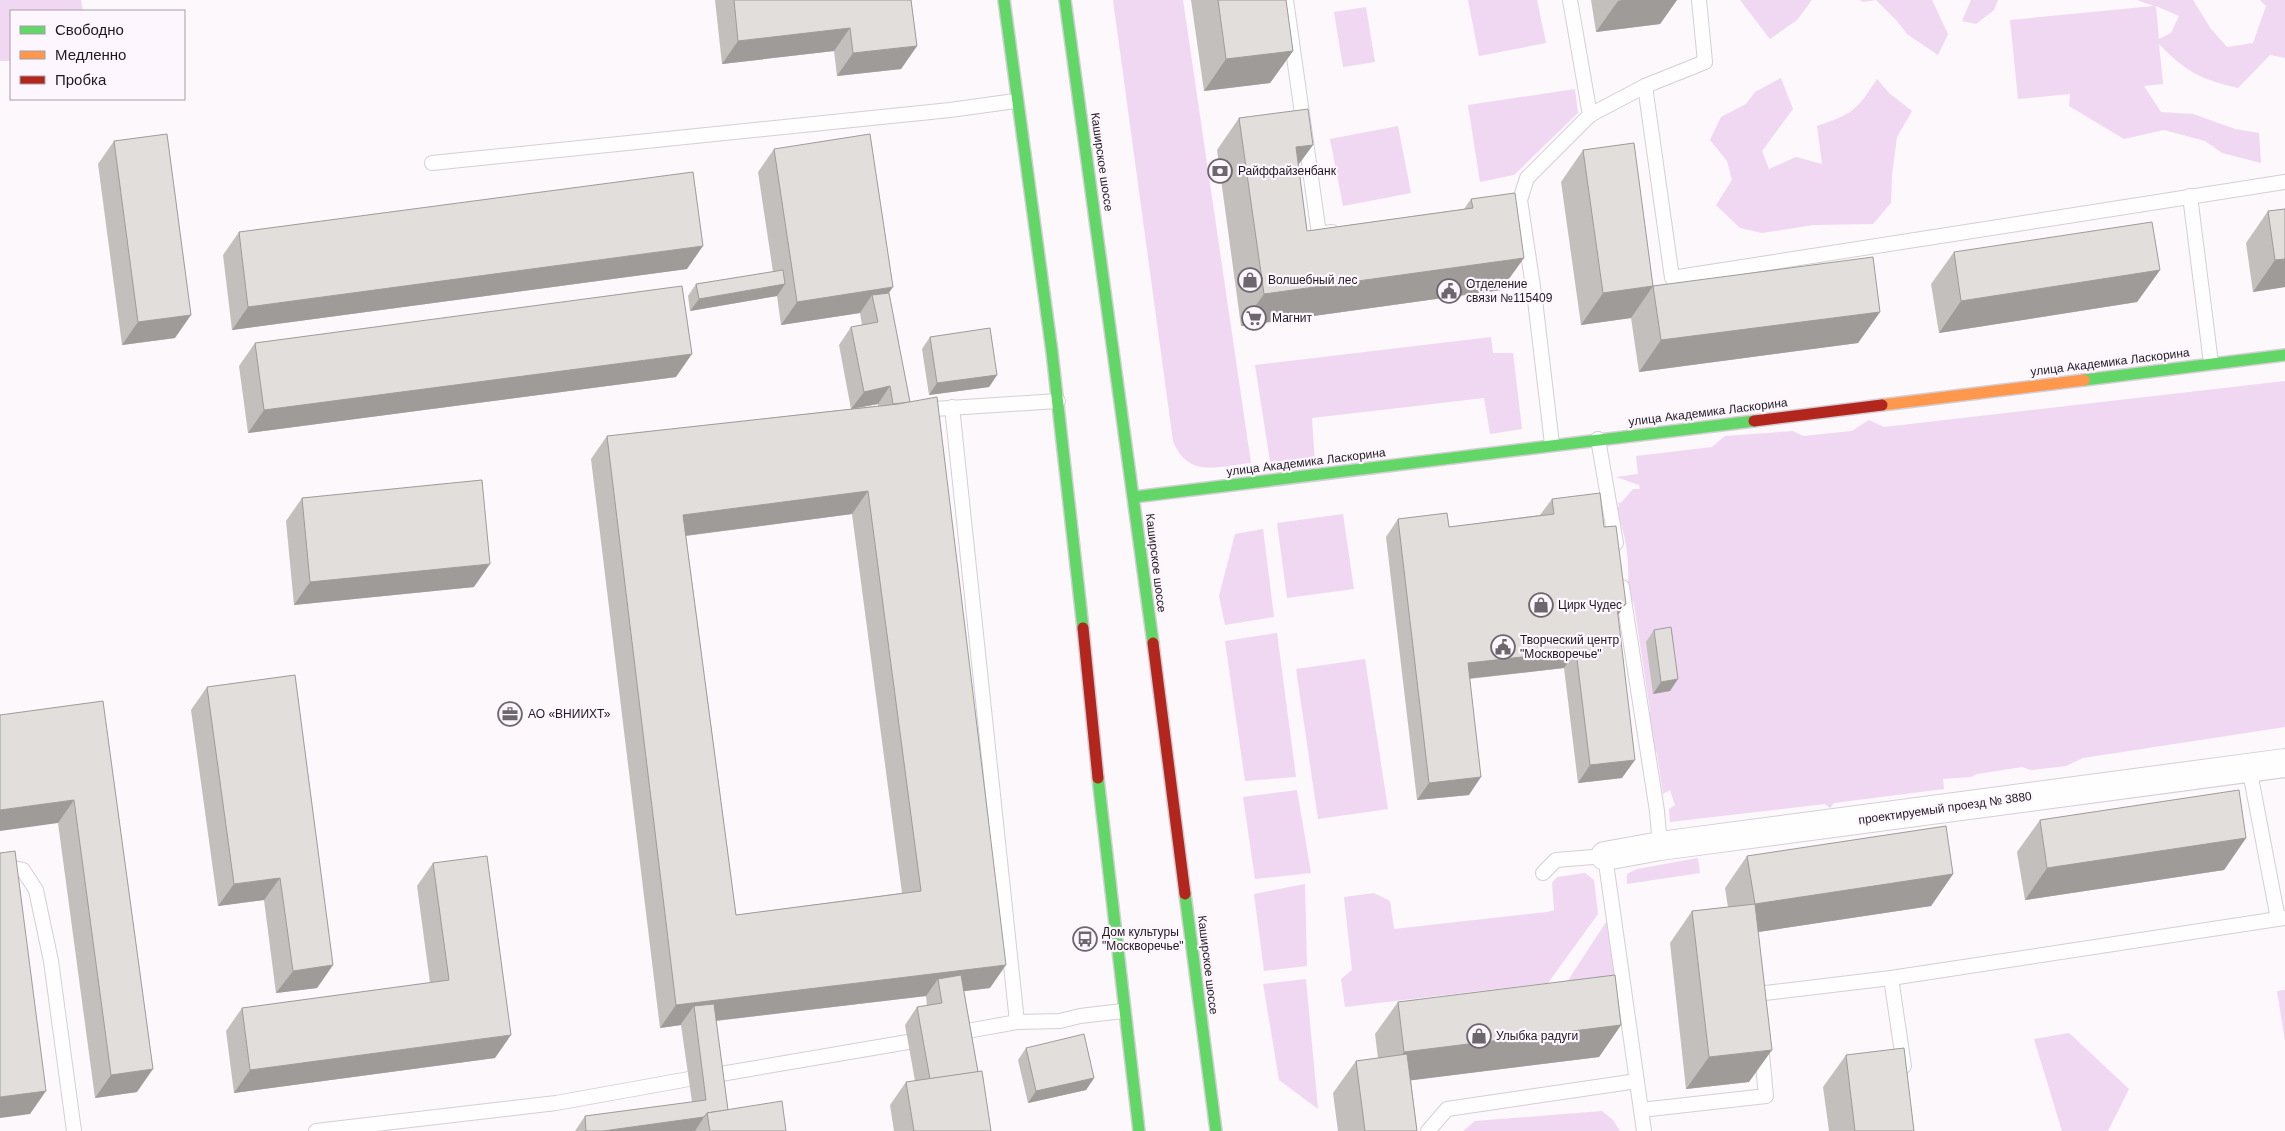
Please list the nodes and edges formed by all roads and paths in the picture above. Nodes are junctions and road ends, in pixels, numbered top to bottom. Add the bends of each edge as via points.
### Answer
1 (1004, 0) edge
2 (1065, 0) edge
3 (1286, 0) edge
4 (1570, 0) edge
5 (1699, 0) edge
6 (1645, 86) junction
7 (1015, 101) junction
8 (1590, 115) junction
9 (432, 163) dead end
10 (2285, 182) edge
11 (2190, 196) junction
12 (1520, 200) junction
13 (1487, 206) edge
14 (1347, 229) edge
15 (2285, 355) edge
16 (2211, 363) junction
17 (1058, 401) junction
18 (952, 407) junction
19 (905, 411) edge
20 (1598, 439) junction
21 (1552, 444) junction
22 (1134, 497) junction
23 (1618, 558) edge
24 (1621, 577) edge
25 (2285, 762) edge
26 (2249, 767) junction
27 (1660, 846) junction
28 (1605, 856) junction
29 (0, 866) edge
30 (1543, 873) dead end
31 (2282, 918) edge
32 (1891, 978) junction
33 (1123, 1011) junction
34 (1017, 1022) junction
35 (956, 1033) edge
36 (908, 1042) dead end
37 (709, 1076) edge
38 (689, 1079) dead end
39 (1637, 1081) junction
40 (1907, 1083) edge
41 (1641, 1110) junction
42 (74, 1131) edge
43 (316, 1131) edge
44 (1139, 1131) edge
45 (1216, 1131) edge
46 (1428, 1131) edge
47 (1644, 1131) edge

1 - 7 main road
2 - 22 main road, Каширское шоссе
3 - 14 lane via 1319,234
4 - 8 lane
5 - 6 lane via 1705,62
6 - 8 lane
6 - 11 lane via 1672,278
7 - 9 lane
7 - 17 main road
8 - 12 lane via 1527,178
10 - 11 lane
11 - 16 lane
12 - 13 lane
12 - 21 lane
15 - 16 main road, улица Академика Ласкорина
16 - 20 main road, улица Академика Ласкорина
17 - 18 lane
17 - 33 main road
18 - 19 lane
18 - 34 lane
20 - 21 main road, улица Академика Ласкорина
20 - 23 lane
21 - 22 main road, улица Академика Ласкорина
22 - 45 main road, Каширское шоссе
24 - 27 lane
25 - 26 street, проектируемый проезд № 3880
26 - 27 street, проектируемый проезд № 3880
26 - 31 lane
27 - 28 street, проектируемый проезд № 3880
28 - 30 lane via 1556,860
28 - 39 lane
29 - 42 lane via 23,870 36,890 51,961
31 - 32 lane
32 - 40 lane
32 - 41 lane via 1757,994 1766,1096
33 - 34 lane via 1060,1021
33 - 44 main road
34 - 35 lane
36 - 37 lane
38 - 43 lane via 556,1103
39 - 41 lane
39 - 46 lane via 1447,1109
41 - 47 lane

